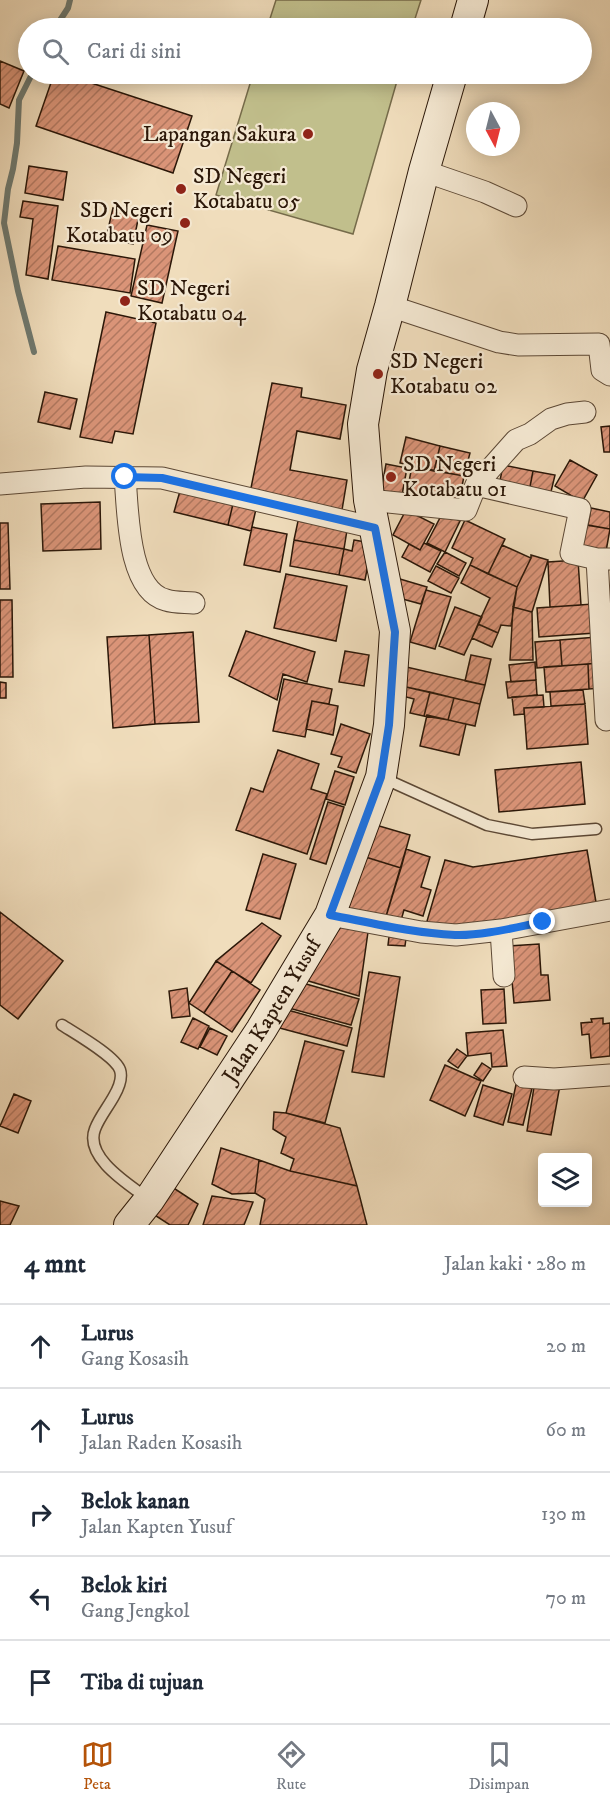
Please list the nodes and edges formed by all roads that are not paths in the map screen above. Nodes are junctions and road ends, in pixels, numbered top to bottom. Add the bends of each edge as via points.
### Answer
1 (473, 0) edge
2 (468, 18) edge
3 (449, 84) edge
4 (424, 171) junction
5 (516, 206) dead end
6 (390, 306) junction
7 (610, 375) edge
8 (585, 412) dead end
9 (125, 477) junction
10 (0, 484) edge
11 (476, 484) junction
12 (372, 514) junction
13 (604, 559) edge
14 (194, 603) dead end
15 (606, 720) dead end
16 (381, 777) junction
17 (596, 829) dead end
18 (610, 910) edge
19 (330, 915) junction
20 (501, 930) junction
21 (504, 976) dead end
22 (62, 1025) dead end
23 (610, 1075) edge
24 (525, 1077) dead end
25 (149, 1200) junction
26 (129, 1225) edge

1 - 2 main road
3 - 4 main road, Jalan Kapten Yusuf
4 - 5 street
4 - 6 main road, Jalan Kapten Yusuf
6 - 7 street via 499,342 599,344 603,370
6 - 12 main road, Jalan Kapten Yusuf via 372,370 363,424
8 - 11 street via 551,419 516,440
9 - 10 street
9 - 12 street via 162,478 196,487
9 - 14 street via 132,551 149,591 165,600
11 - 12 street via 466,510
11 - 13 street via 580,509 571,553
12 - 16 main road, Jalan Kapten Yusuf via 395,632
13 - 15 street
16 - 17 lane via 487,825 532,834
16 - 19 main road, Jalan Kapten Yusuf
18 - 20 street
19 - 20 street via 421,932 456,935
19 - 25 main road, Jalan Kapten Yusuf via 261,1030
20 - 21 street
22 - 25 lane via 111,1058 120,1070 120,1086 95,1129 93,1144 115,1174
23 - 24 street
25 - 26 main road, Jalan Kapten Yusuf

